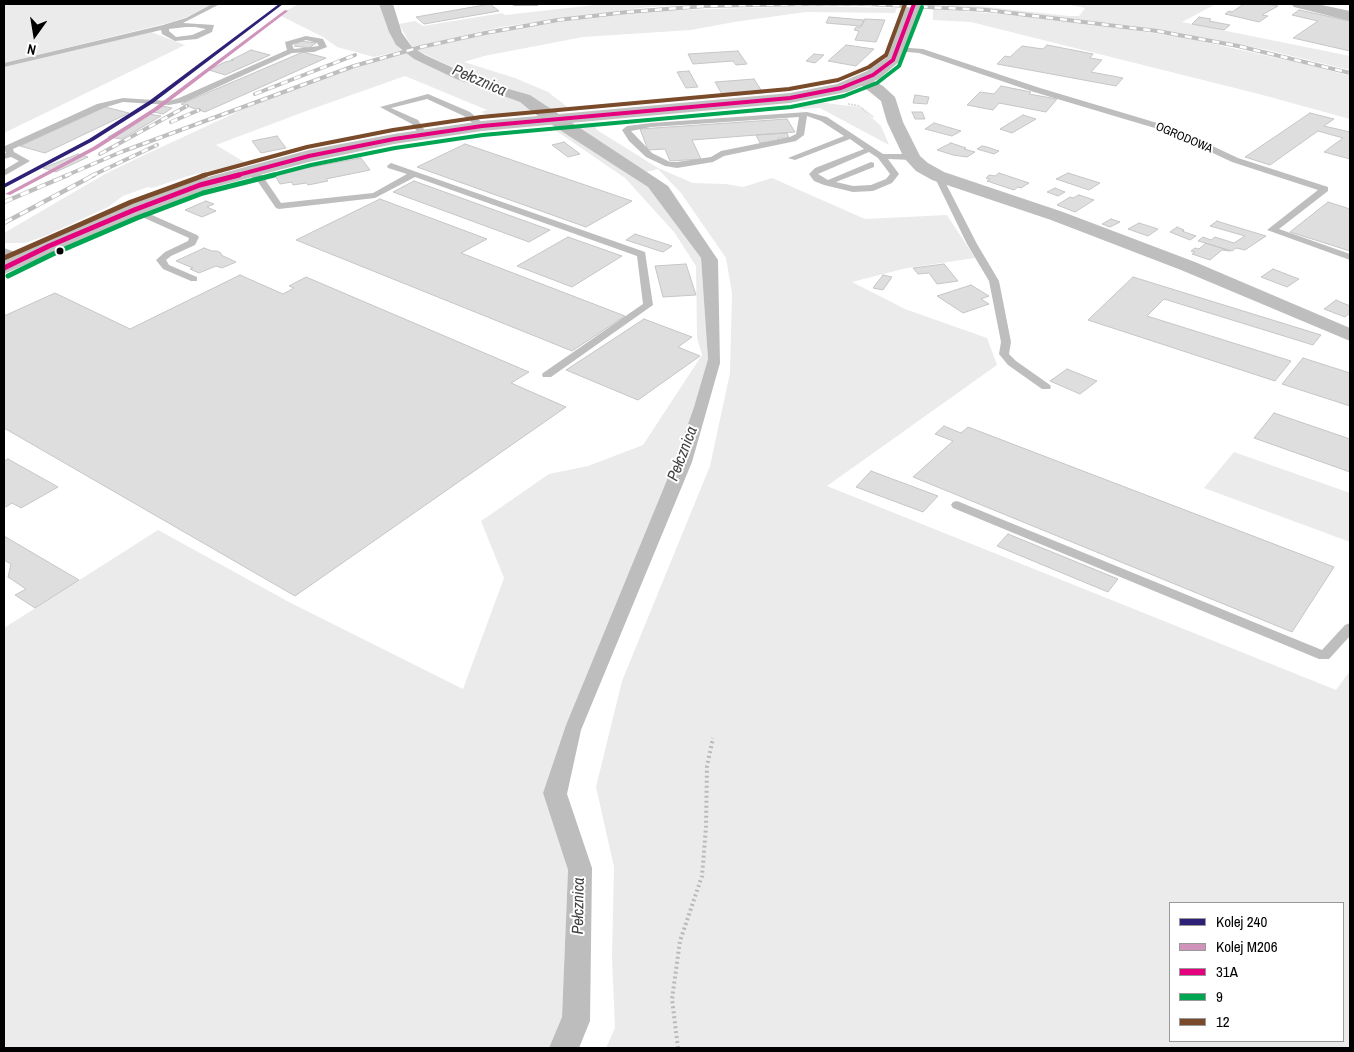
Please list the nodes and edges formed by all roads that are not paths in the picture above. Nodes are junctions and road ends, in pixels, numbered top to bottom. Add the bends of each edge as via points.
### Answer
1 (217, 4) edge
2 (514, 4) edge
3 (537, 4) edge
4 (914, 4) edge
5 (1298, 4) edge
6 (1350, 16) edge
7 (165, 27) junction
8 (899, 48) junction
9 (291, 51) dead end
10 (4, 65) edge
11 (863, 80) junction
12 (842, 96) junction
13 (803, 114) junction
14 (887, 122) junction
15 (482, 126) junction
16 (423, 134) junction
17 (851, 136) junction
18 (870, 149) junction
19 (7, 156) edge
20 (881, 156) junction
21 (912, 157) junction
22 (792, 158) dead end
23 (871, 165) dead end
24 (391, 166) dead end
25 (251, 170) junction
26 (4, 173) edge
27 (414, 174) junction
28 (938, 176) junction
29 (827, 182) junction
30 (134, 210) junction
31 (1350, 256) edge
32 (9, 260) edge
33 (194, 279) dead end
34 (1350, 334) edge
35 (547, 375) dead end
36 (1046, 387) dead end
37 (957, 505) dead end
38 (1350, 628) edge

1 - 7 lane
2 - 3 lane
4 - 8 main road
5 - 6 street
7 - 7 lane via 165,32 175,39 194,37 211,28
7 - 10 lane
8 - 11 main road via 888,66
8 - 31 lane, OGRODOWA via 920,51 1171,130 1235,160 1324,189 1272,230
9 - 19 lane via 182,100 169,103 123,100 100,106 8,148
11 - 12 main road
11 - 14 street via 889,100
12 - 14 street via 864,100
12 - 15 main road
13 - 13 lane via 650,125 626,130 649,155 668,164 677,164 714,159 721,154 793,139 800,134
13 - 17 lane via 824,119
14 - 21 street
15 - 16 main road
15 - 16 lane via 467,114 428,96 384,107 415,122
16 - 25 main road
17 - 18 lane
17 - 22 lane
18 - 20 lane
18 - 29 lane via 813,174
19 - 26 lane via 26,161
20 - 21 lane
20 - 29 lane via 895,174 880,186 853,189
21 - 28 street via 922,168
23 - 29 lane
24 - 27 lane
25 - 27 lane via 279,206 375,195
25 - 30 main road
27 - 35 lane via 642,254 648,305
28 - 34 street via 1057,216
28 - 36 lane via 994,281 1006,342 1004,354
30 - 32 main road
30 - 33 lane via 194,237 192,243 161,260 166,267
37 - 38 lane via 1324,656

